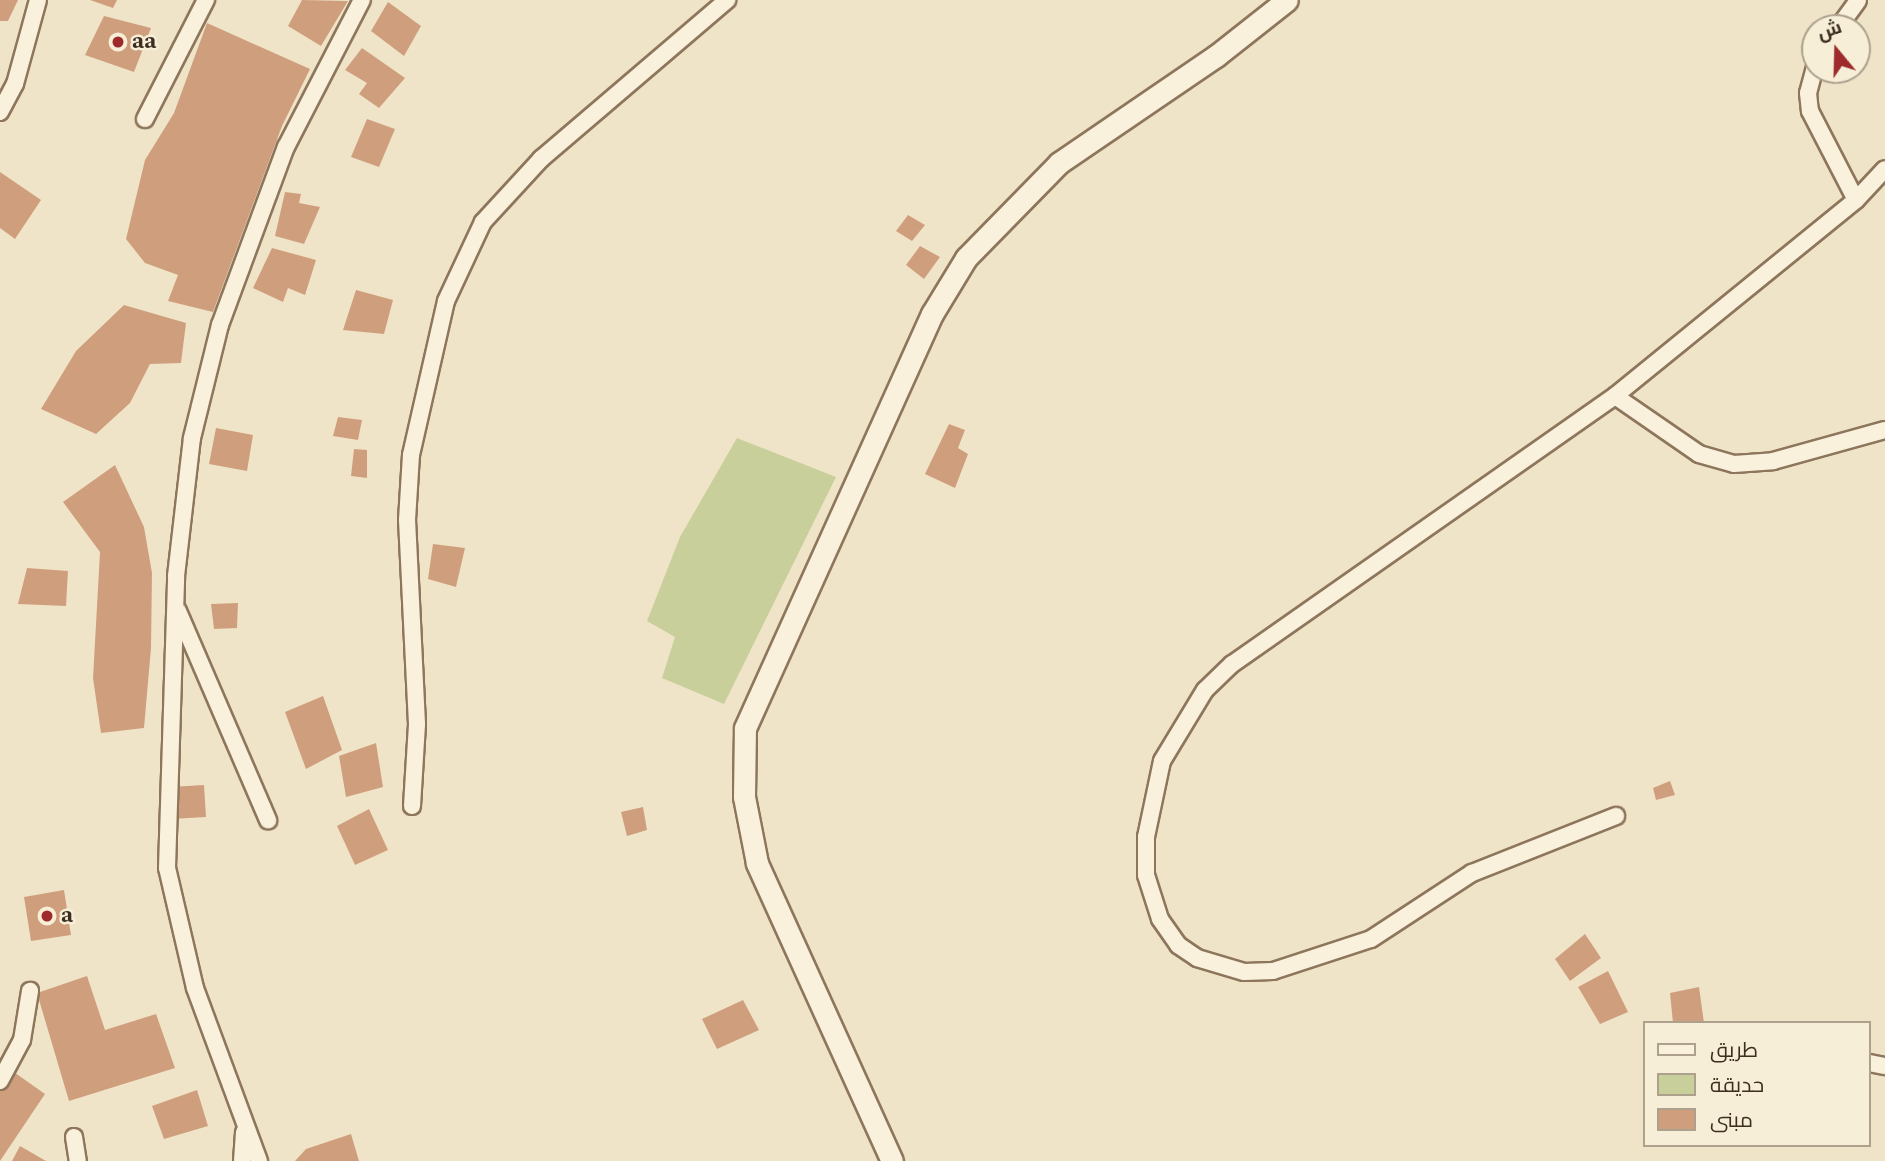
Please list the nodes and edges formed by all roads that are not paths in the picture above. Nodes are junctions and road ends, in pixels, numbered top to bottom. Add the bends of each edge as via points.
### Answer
1 (38, 0) edge
2 (206, 0) edge
3 (362, 0) edge
4 (727, 0) edge
5 (1287, 0) edge
6 (1810, 84) edge
7 (0, 112) edge
8 (145, 119) dead end
9 (1885, 169) edge
10 (1856, 200) junction
11 (1615, 396) junction
12 (1885, 430) edge
13 (175, 602) junction
14 (412, 806) dead end
15 (1616, 816) dead end
16 (268, 820) dead end
17 (30, 991) dead end
18 (0, 1081) edge
19 (244, 1126) junction
20 (74, 1137) dead end
21 (78, 1161) edge
22 (242, 1161) edge
23 (259, 1161) edge
24 (892, 1161) edge

1 - 7 street via 15,83
2 - 8 street
3 - 13 street via 286,147 220,325 192,438
4 - 14 street via 541,159 483,222 446,301 411,455 407,520 417,724
5 - 24 main road via 1216,56 1059,163 966,258 932,314 745,728 744,797 757,863
6 - 10 street via 1811,111
9 - 10 street
10 - 11 street
11 - 12 street via 1692,450 1734,464 1773,461
11 - 15 street via 1232,664 1205,690 1162,761 1146,837 1146,875 1160,919 1178,945 1197,958 1244,972 1273,971 1371,939 1472,873
13 - 16 street
13 - 19 street via 167,868 180,938
17 - 18 street via 22,1040
19 - 22 street
19 - 23 street
20 - 21 street

